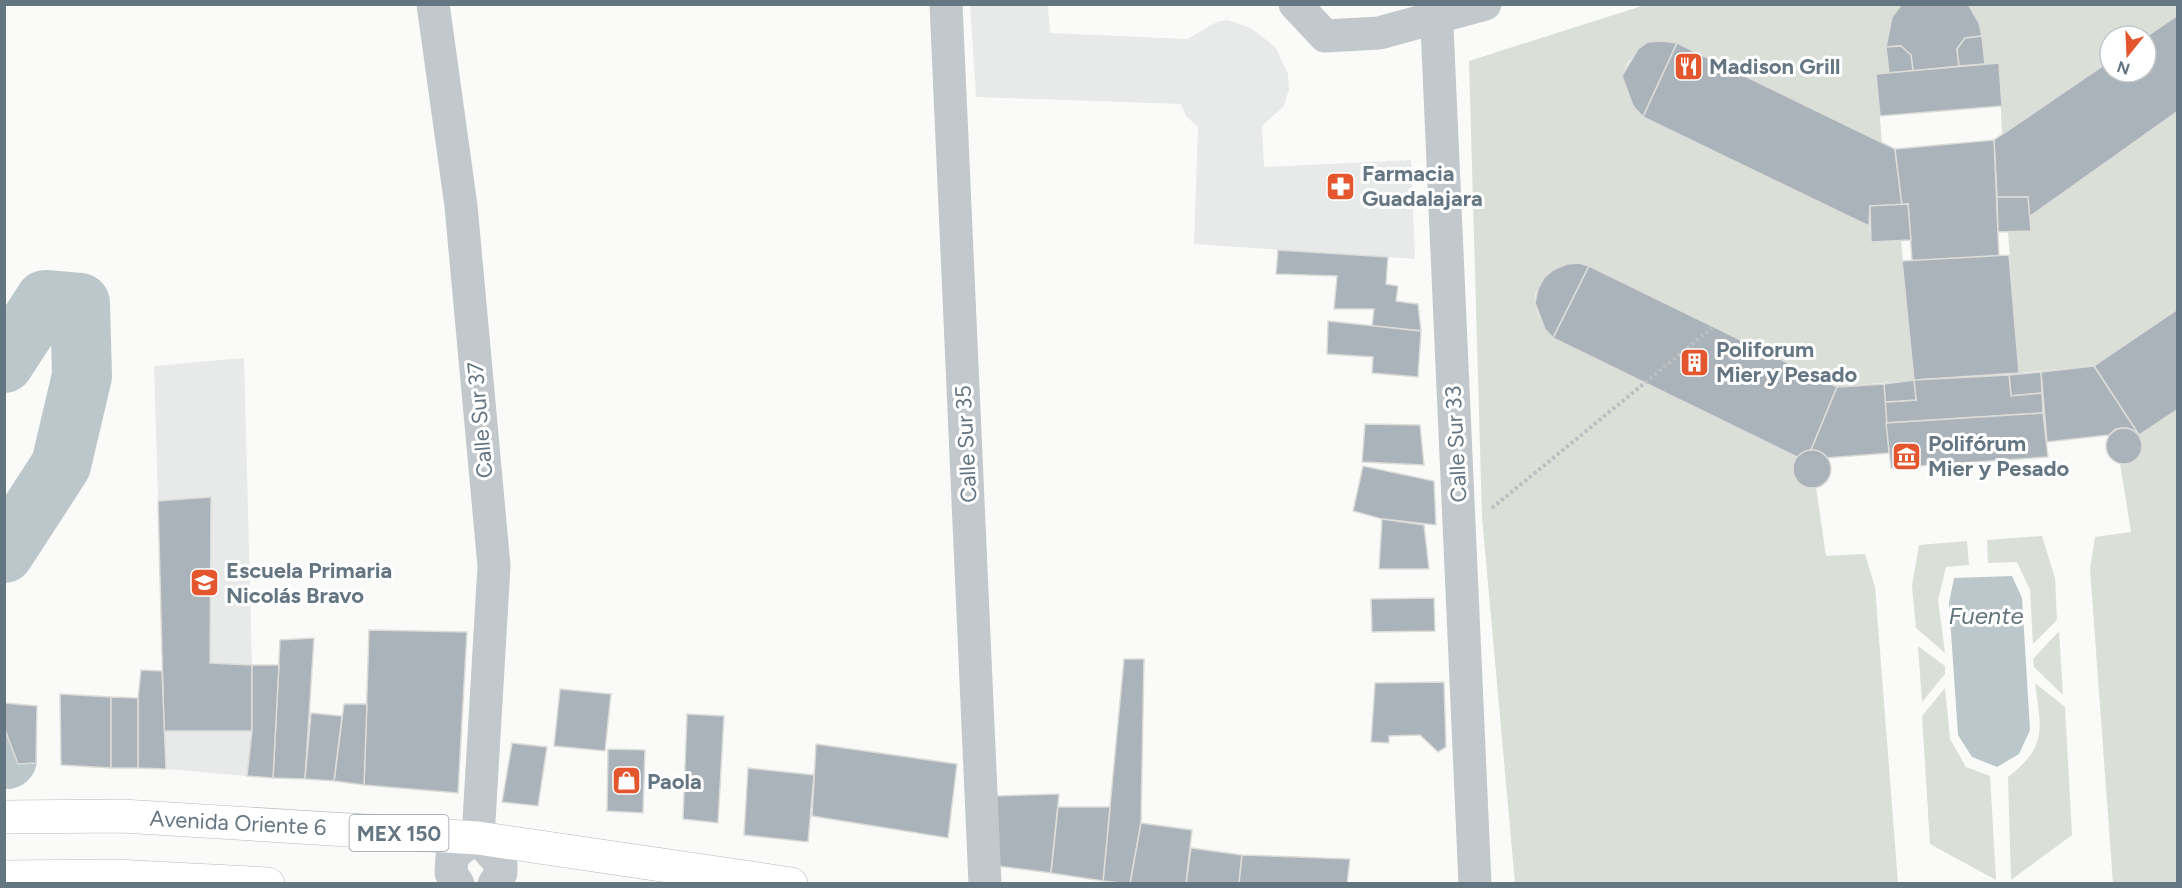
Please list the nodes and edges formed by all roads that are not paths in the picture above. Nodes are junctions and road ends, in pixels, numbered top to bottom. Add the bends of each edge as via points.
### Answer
1 (433, 4) edge
2 (946, 4) edge
3 (1295, 4) edge
4 (1485, 4) edge
5 (1436, 11) edge
6 (4, 817) edge
7 (478, 837) junction
8 (4, 877) edge
9 (118, 880) edge
10 (268, 884) edge
11 (458, 884) edge
12 (494, 884) edge
13 (791, 884) edge
14 (985, 884) edge
15 (1475, 884) edge

1 - 7 street, Calle Sur 37 via 461,206 494,566
2 - 14 street, Calle Sur 35
3 - 5 street via 1325,36 1379,33
4 - 5 street
5 - 15 street, Calle Sur 33
6 - 7 main road, Avenida Oriente 6 / MEX 150 via 122,816
7 - 11 street via 452,857 451,873
7 - 12 street via 501,864
7 - 13 main road, Avenida Oriente 6 / MEX 150
8 - 9 main road
9 - 10 main road

